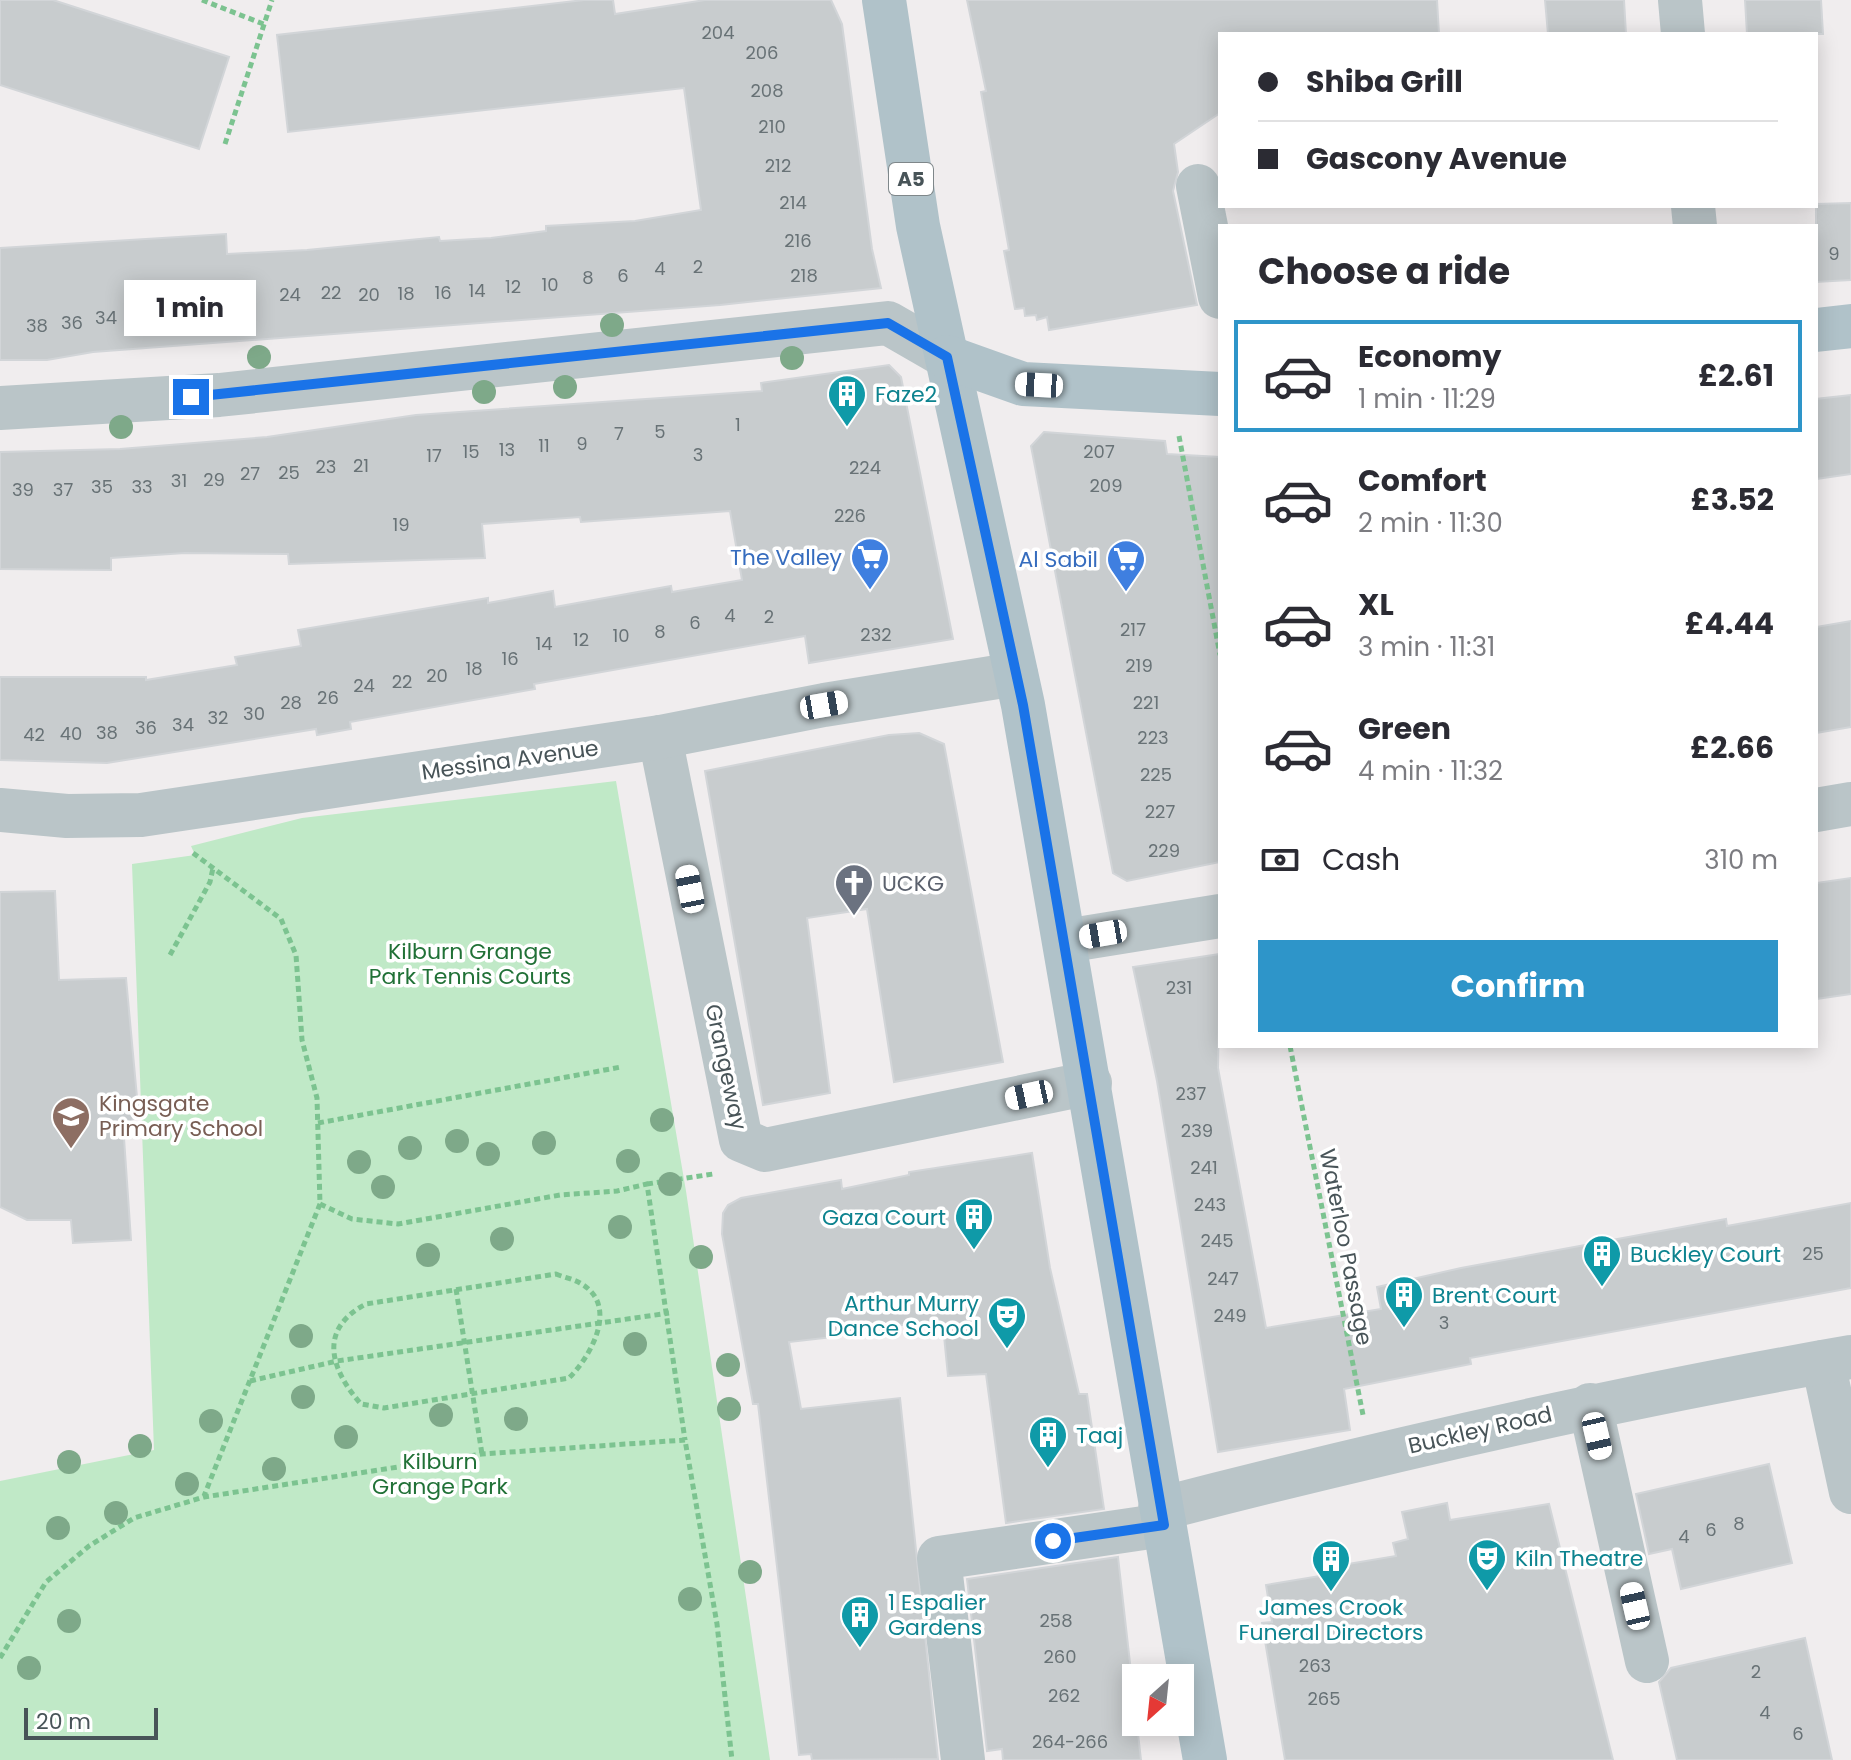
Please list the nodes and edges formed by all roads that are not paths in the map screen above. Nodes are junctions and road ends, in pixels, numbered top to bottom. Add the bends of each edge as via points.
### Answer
1 (884, 0) edge
2 (1680, 0) edge
3 (1683, 32) edge
4 (1198, 186) dead end
5 (1218, 287) edge
6 (1851, 326) edge
7 (1818, 330) edge
8 (947, 357) junction
9 (1218, 394) edge
10 (0, 408) edge
11 (1016, 674) junction
12 (660, 737) junction
13 (1851, 804) edge
14 (0, 810) edge
15 (1818, 810) edge
16 (1218, 916) edge
17 (1065, 941) junction
18 (1090, 1083) junction
19 (1837, 1360) edge
20 (1590, 1405) junction
21 (1851, 1492) edge
22 (1162, 1517) junction
23 (1647, 1661) dead end
24 (963, 1760) edge
25 (1205, 1760) edge

1 - 8 main road, A5 via 918,226
2 - 3 street
4 - 5 street
6 - 7 main road
8 - 9 main road via 1023,384
8 - 10 street via 888,323 219,395
8 - 11 main road, A5
11 - 12 street, Messina Avenue
11 - 17 main road, A5
12 - 14 street, Messina Avenue via 141,815
12 - 18 street, Grangeway via 741,1140 765,1150
13 - 15 street
16 - 17 street
17 - 18 main road, A5
18 - 22 main road, A5
19 - 20 street, Buckley Road
19 - 21 street
20 - 22 street, Buckley Road via 1371,1455
20 - 23 street
22 - 24 street, Buckley Road via 939,1558
22 - 25 main road, A5

